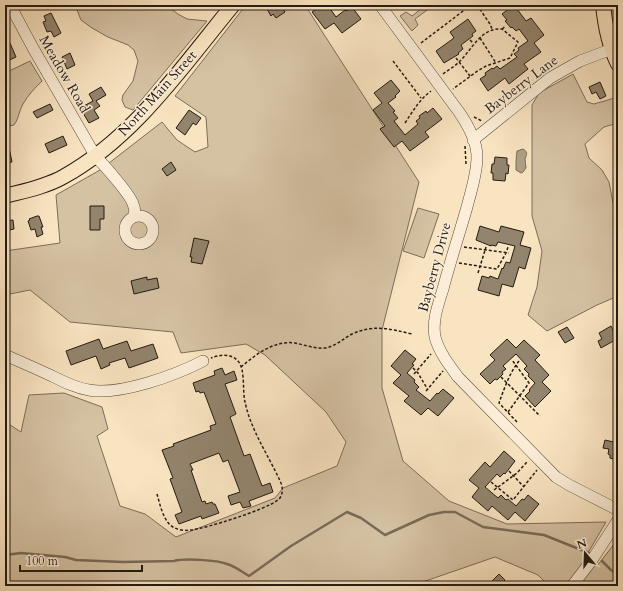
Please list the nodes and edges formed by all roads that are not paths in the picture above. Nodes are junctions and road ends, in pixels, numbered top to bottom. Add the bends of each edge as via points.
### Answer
1 (10, 5) edge
2 (233, 5) edge
3 (380, 5) edge
4 (603, 5) edge
5 (612, 48) junction
6 (618, 64) edge
7 (473, 140) junction
8 (96, 156) junction
9 (5, 196) edge
10 (134, 216) dead end
11 (5, 355) edge
12 (203, 360) road end
13 (618, 510) edge
14 (618, 520) edge
15 (572, 586) edge

1 - 8 street, Meadow Road
2 - 8 main road, North Main Street via 157,99 110,146
3 - 7 street, Bayberry Drive via 459,112
4 - 5 main road
5 - 6 main road
5 - 7 street, Bayberry Lane via 580,61 550,78
7 - 13 street, Bayberry Drive via 477,156 476,175 436,313 434,329 438,345 458,377 556,477
8 - 9 main road, North Main Street via 62,178
8 - 10 street, Meadow Road via 133,202
11 - 12 street via 72,385 100,392 141,384 176,373
14 - 15 street

